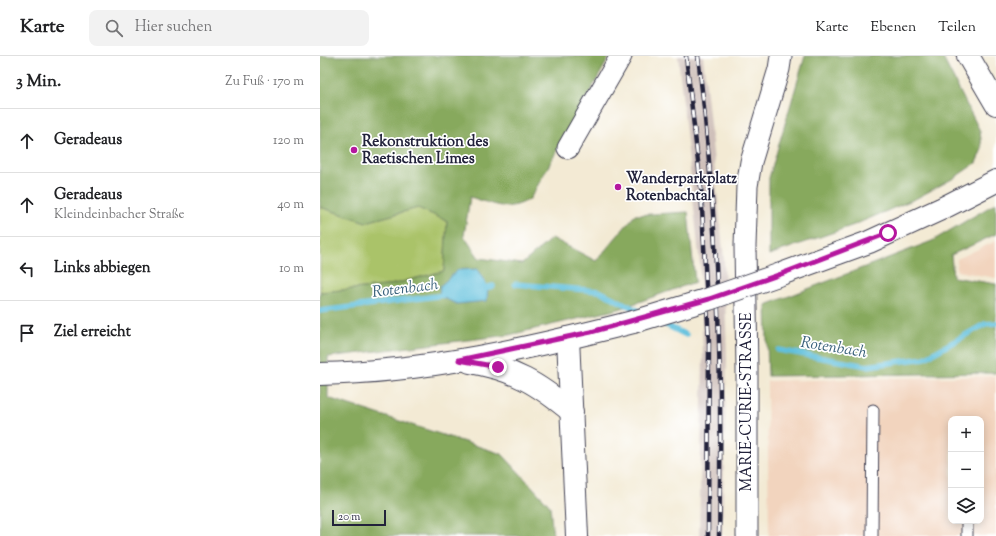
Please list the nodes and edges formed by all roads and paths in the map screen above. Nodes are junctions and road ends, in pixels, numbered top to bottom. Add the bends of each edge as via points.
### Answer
1 (621, 56) edge
2 (781, 56) edge
3 (968, 56) edge
4 (993, 96) edge
5 (568, 148) dead end
6 (996, 181) edge
7 (568, 338) junction
8 (459, 360) junction
9 (320, 374) edge
10 (873, 410) dead end
11 (572, 412) junction
12 (967, 524) edge
13 (577, 536) edge
14 (747, 536) edge
15 (872, 536) edge
16 (967, 536) edge

1 - 5 street
2 - 14 street, MARIE-CURIE-STRASSE via 751,162 747,186
3 - 4 street
6 - 7 street, bridge via 869,242 709,299
7 - 8 street
7 - 11 street
8 - 9 street
8 - 11 street via 498,367 526,379 548,392
10 - 15 lane
11 - 13 street
12 - 16 lane

